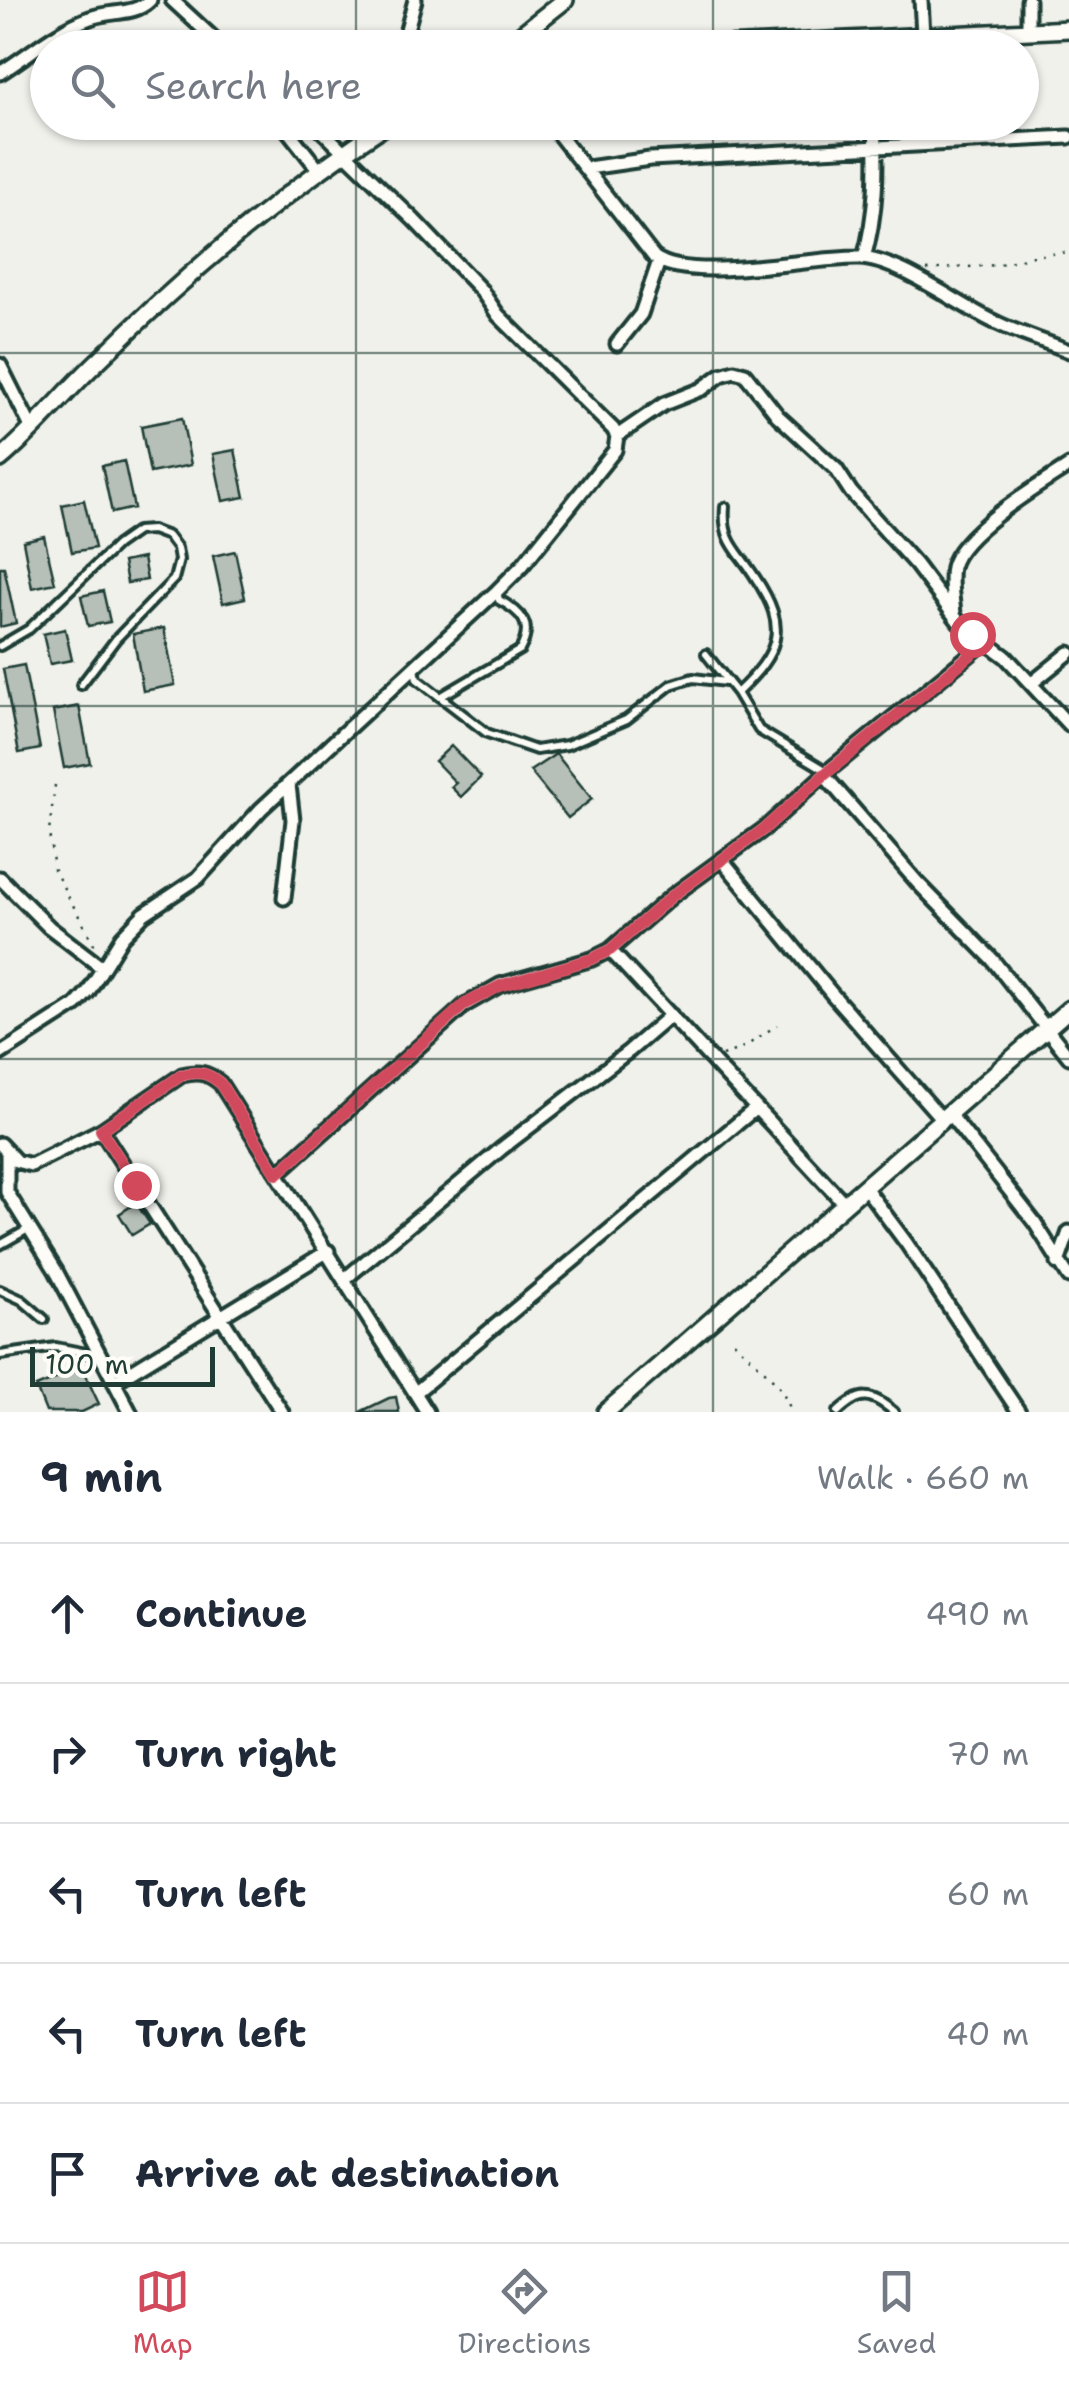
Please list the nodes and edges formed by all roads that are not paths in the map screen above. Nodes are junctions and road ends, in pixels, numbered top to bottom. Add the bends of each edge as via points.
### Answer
1 (151, 0) edge
2 (172, 0) edge
3 (415, 0) edge
4 (565, 0) edge
5 (921, 0) edge
6 (1028, 0) edge
7 (1069, 29) edge
8 (68, 30) edge
9 (204, 30) edge
10 (407, 30) edge
11 (527, 30) edge
12 (922, 30) edge
13 (1028, 30) edge
14 (1039, 30) edge
15 (30, 54) edge
16 (0, 73) edge
17 (1069, 137) edge
18 (1039, 138) edge
19 (293, 140) edge
20 (332, 140) edge
21 (358, 140) edge
22 (565, 140) edge
23 (876, 140) edge
24 (997, 140) edge
25 (876, 145) junction
26 (346, 153) junction
27 (588, 168) junction
28 (319, 170) junction
29 (864, 258) junction
30 (660, 262) junction
31 (618, 344) dead end
32 (1069, 350) edge
33 (0, 365) edge
34 (32, 428) junction
35 (617, 436) junction
36 (0, 459) edge
37 (1069, 466) edge
38 (726, 507) dead end
39 (497, 591) junction
40 (954, 614) junction
41 (984, 644) junction
42 (0, 646) edge
43 (1069, 653) edge
44 (706, 654) dead end
45 (415, 667) junction
46 (726, 682) junction
47 (1032, 683) junction
48 (81, 685) dead end
49 (738, 693) junction
50 (442, 696) junction
51 (1069, 725) edge
52 (826, 773) junction
53 (289, 785) junction
54 (723, 860) junction
55 (0, 878) edge
56 (284, 898) dead end
57 (610, 950) junction
58 (104, 962) junction
59 (1069, 1009) edge
60 (671, 1015) junction
61 (1045, 1029) junction
62 (0, 1054) edge
63 (1069, 1057) edge
64 (756, 1108) junction
65 (945, 1115) junction
66 (101, 1130) junction
67 (4, 1149) edge
68 (277, 1174) junction
69 (864, 1186) junction
70 (844, 1203) junction
71 (32, 1227) junction
72 (1069, 1232) edge
73 (0, 1245) edge
74 (328, 1251) junction
75 (1058, 1263) junction
76 (1069, 1277) edge
77 (346, 1278) junction
78 (0, 1290) edge
79 (222, 1317) junction
80 (44, 1320) dead end
81 (100, 1355) junction
82 (0, 1356) edge
83 (114, 1382) junction
84 (415, 1393) junction
85 (130, 1412) edge
86 (282, 1412) edge
87 (428, 1412) edge
88 (606, 1412) edge
89 (838, 1412) edge
90 (894, 1412) edge
91 (1019, 1412) edge

1 - 8 street
2 - 9 street
3 - 10 street
4 - 11 street
5 - 12 street
6 - 13 street
7 - 14 street
15 - 16 street
17 - 18 street
19 - 28 street
20 - 26 street
21 - 26 street
22 - 27 street
23 - 25 street
24 - 25 street
25 - 27 street
25 - 29 street via 874,221
26 - 28 street
26 - 35 street
27 - 30 street
28 - 34 street via 100,358
29 - 30 street via 678,268
29 - 32 street via 1000,325
30 - 31 street via 641,314
33 - 34 street
34 - 36 street
35 - 39 street via 599,472
35 - 40 street via 720,375 745,374 778,416 836,468
37 - 40 street via 964,548 952,564
38 - 49 lane via 727,539 768,600 777,636 773,654
39 - 45 street
39 - 50 lane via 524,618 526,639 520,650
40 - 41 street
41 - 47 street
41 - 52 street
42 - 48 lane via 29,629 116,544 137,531 168,536 179,560 174,579
43 - 47 street
44 - 46 lane
45 - 50 lane via 417,679
45 - 53 street
46 - 49 lane
46 - 50 lane via 693,678 672,685 626,720 567,745 536,750 487,733
47 - 51 street
49 - 52 lane via 759,730
52 - 54 street
52 - 61 street via 992,959
53 - 56 street via 293,820
53 - 58 street via 198,878 144,914
54 - 57 street
54 - 65 street via 832,994
55 - 58 street via 49,927
57 - 60 street
57 - 68 street via 480,994
58 - 62 street via 76,1005
59 - 61 street
60 - 64 street
60 - 77 street
61 - 63 street
61 - 65 street
64 - 70 street
64 - 84 street
65 - 69 street
65 - 75 street via 1035,1223
66 - 67 street via 31,1165
66 - 68 street via 182,1075 209,1074
66 - 79 street
67 - 71 street via 6,1192
68 - 74 street
69 - 70 street
69 - 91 street
70 - 88 street
71 - 73 lane
71 - 81 street
72 - 75 street
74 - 77 street
74 - 79 street
75 - 76 street
77 - 84 street
78 - 80 lane
79 - 83 street
79 - 86 street
81 - 82 lane via 56,1346
81 - 83 street
83 - 85 street
84 - 87 street
89 - 90 lane via 862,1396

